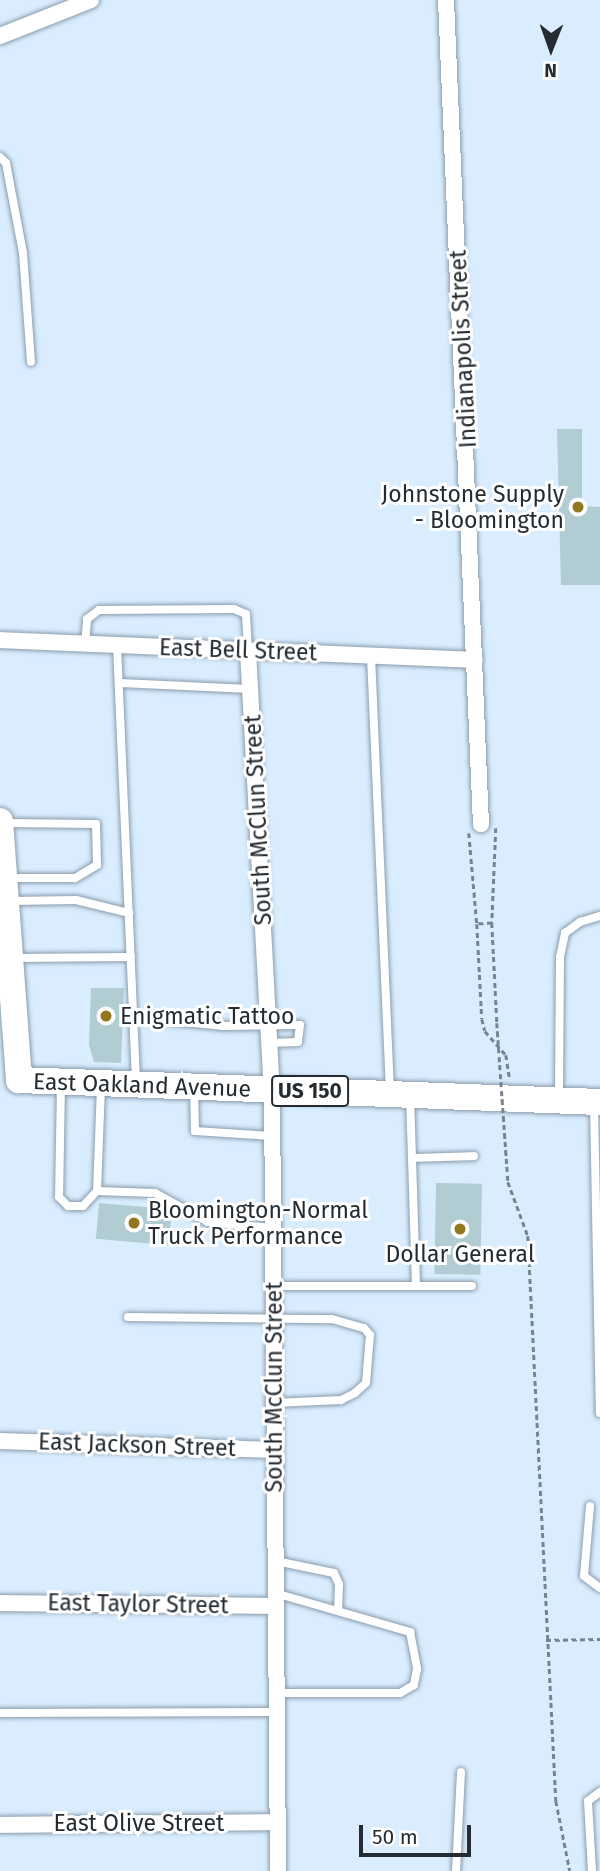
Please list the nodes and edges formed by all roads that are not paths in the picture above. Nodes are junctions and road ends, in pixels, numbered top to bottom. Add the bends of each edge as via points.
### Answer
1 (91, 0) edge
2 (446, 0) edge
3 (72, 3) edge
4 (0, 36) edge
5 (0, 157) edge
6 (31, 362) dead end
7 (0, 640) edge
8 (85, 643) junction
9 (117, 645) junction
10 (248, 651) junction
11 (371, 656) junction
12 (475, 660) junction
13 (119, 683) junction
14 (251, 689) junction
15 (0, 822) edge
16 (489, 823) road end
17 (5, 889) junction
18 (129, 913) junction
19 (600, 916) edge
20 (131, 957) junction
21 (7, 965) edge
22 (134, 1017) junction
23 (269, 1024) junction
24 (270, 1043) junction
25 (61, 1082) junction
26 (101, 1084) junction
27 (136, 1085) junction
28 (194, 1087) junction
29 (272, 1090) junction
30 (400, 1095) junction
31 (559, 1101) junction
32 (597, 1102) edge
33 (272, 1136) junction
34 (474, 1156) dead end
35 (412, 1158) junction
36 (97, 1191) junction
37 (273, 1228) junction
38 (273, 1286) junction
39 (416, 1286) junction
40 (472, 1286) dead end
41 (128, 1317) dead end
42 (273, 1318) junction
43 (274, 1403) junction
44 (600, 1413) edge
45 (0, 1440) edge
46 (274, 1450) junction
47 (590, 1506) dead end
48 (590, 1522) junction
49 (600, 1525) edge
50 (275, 1561) junction
51 (600, 1588) edge
52 (275, 1599) junction
53 (0, 1603) edge
54 (338, 1608) junction
55 (276, 1693) junction
56 (276, 1712) junction
57 (0, 1713) edge
58 (461, 1772) dead end
59 (600, 1793) edge
60 (278, 1822) junction
61 (0, 1825) edge
62 (278, 1871) edge
63 (456, 1871) edge
64 (592, 1871) edge

1 - 3 street
2 - 12 street, Indianapolis Street
3 - 4 street
5 - 6 lane via 6,163 23,253
7 - 8 street, East Bell Street
8 - 9 street, East Bell Street
8 - 10 lane via 87,620 99,610 233,608 246,614
9 - 10 street, East Bell Street
9 - 13 lane
10 - 11 street, East Bell Street
10 - 14 street, South McClun Street
11 - 12 street, East Bell Street
11 - 30 lane
12 - 16 street, Indianapolis Street
13 - 14 lane
13 - 18 lane
14 - 23 street, South McClun Street
15 - 17 main road, US 150
15 - 17 lane via 96,824 97,865 75,878
17 - 18 lane
17 - 21 main road, US 150
18 - 20 lane
19 - 31 lane via 565,933 560,957
20 - 21 lane
20 - 22 lane
21 - 25 main road, East Oakland Avenue / US 150 via 19,1080
22 - 23 lane via 222,1026
22 - 27 lane
23 - 24 street, South McClun Street
23 - 24 lane via 299,1024 300,1038
24 - 29 street, South McClun Street
25 - 26 main road, East Oakland Avenue / US 150
25 - 36 lane via 59,1198 68,1206 83,1206
26 - 27 main road, East Oakland Avenue / US 150
26 - 36 lane
27 - 28 main road, East Oakland Avenue / US 150
28 - 29 main road, East Oakland Avenue / US 150
28 - 33 lane via 195,1131
29 - 30 main road, East Oakland Avenue / US 150
29 - 33 street, South McClun Street
30 - 31 main road, East Oakland Avenue / US 150
30 - 35 lane
31 - 32 main road, East Oakland Avenue / US 150
32 - 44 lane
33 - 37 street, South McClun Street
34 - 35 lane
35 - 39 lane
36 - 37 lane via 155,1193 208,1222
37 - 38 street, South McClun Street
38 - 39 lane
38 - 42 street, South McClun Street
39 - 40 lane
41 - 42 lane
42 - 43 street, South McClun Street
42 - 43 lane via 340,1320 364,1328 370,1335 366,1383 355,1393 341,1400
43 - 46 street, South McClun Street
45 - 46 street, East Jackson Street
46 - 50 street, South McClun Street
47 - 48 lane
48 - 49 lane
48 - 51 lane via 584,1576
50 - 52 street, South McClun Street
50 - 54 lane via 334,1573 339,1584
52 - 53 street, East Taylor Street
52 - 54 lane
52 - 55 street, South McClun Street
54 - 55 lane via 410,1632 415,1642 414,1685 400,1693
55 - 56 street, South McClun Street
56 - 57 lane
56 - 60 street, South McClun Street
58 - 63 lane
59 - 64 lane via 588,1801
60 - 61 street, East Olive Street
60 - 62 street, South McClun Street

